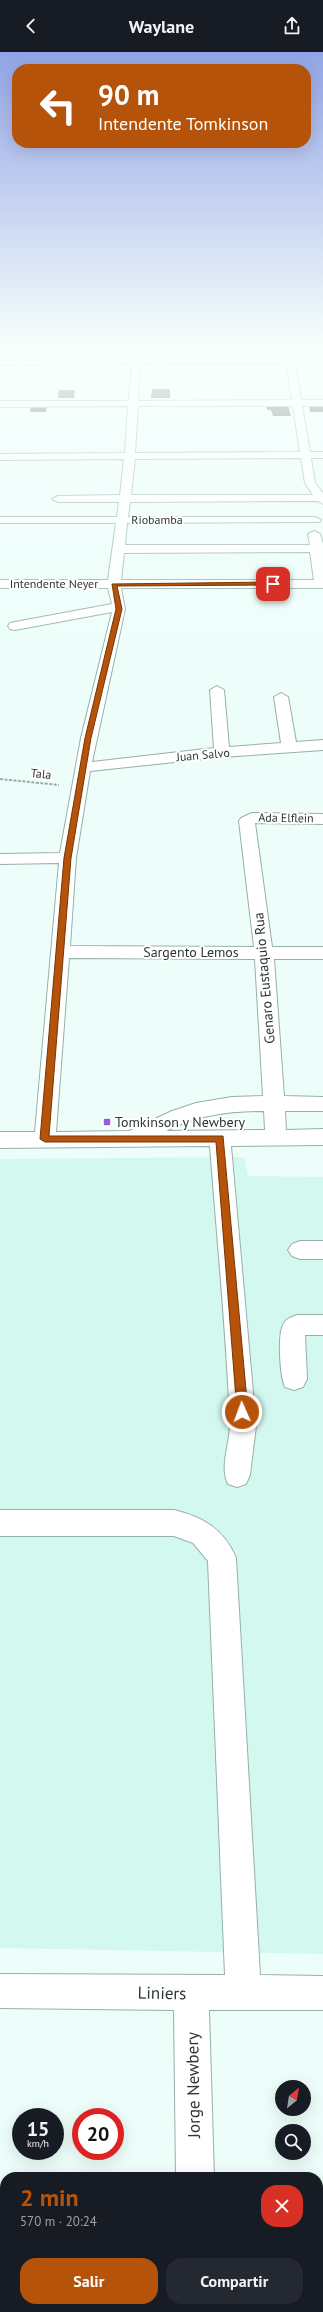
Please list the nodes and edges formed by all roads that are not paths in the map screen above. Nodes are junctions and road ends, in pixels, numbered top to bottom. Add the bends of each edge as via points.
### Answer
1 (130, 456) junction
2 (307, 456) junction
3 (323, 456) edge
4 (0, 457) edge
5 (58, 499) dead end
6 (125, 499) junction
7 (323, 499) edge
8 (319, 518) edge
9 (0, 520) edge
10 (123, 520) junction
11 (320, 548) edge
12 (119, 549) junction
13 (0, 584) edge
14 (114, 584) junction
15 (322, 584) edge
16 (119, 607) junction
17 (15, 626) dead end
18 (217, 690) dead end
19 (280, 697) dead end
20 (323, 745) edge
21 (289, 748) junction
22 (222, 752) junction
23 (84, 767) junction
24 (248, 819) joint
25 (323, 819) edge
26 (68, 858) junction
27 (0, 859) edge
28 (60, 952) junction
29 (264, 952) junction
30 (323, 953) edge
31 (274, 1104) junction
32 (323, 1104) edge
33 (220, 1138) junction
34 (276, 1138) junction
35 (323, 1138) edge
36 (45, 1139) junction
37 (0, 1140) edge
38 (128, 1140) junction
39 (300, 1250) dead end
40 (323, 1250) edge
41 (323, 1325) edge
42 (294, 1379) dead end
43 (237, 1475) dead end
44 (0, 1523) edge
45 (0, 1991) edge
46 (243, 1992) junction
47 (191, 1993) junction
48 (323, 1993) edge
49 (195, 2172) edge

1 - 2 street
1 - 4 street
1 - 6 street
2 - 3 street
2 - 7 street via 310,483
5 - 6 street
6 - 7 street
6 - 10 street
8 - 10 street, Riobamba
8 - 11 street via 313,523
9 - 10 street, Riobamba
10 - 12 street
11 - 12 street
11 - 15 street
12 - 14 street
13 - 14 street, Intendente Neyer
14 - 15 street, Intendente Neyer
14 - 16 street
16 - 17 street
16 - 23 street via 88,738
18 - 22 street
19 - 21 street
20 - 21 street, Juan Salvo
21 - 22 street, Juan Salvo
22 - 23 street, Juan Salvo
23 - 26 street
24 - 25 street, Ada Elflein
24 - 29 street, Genaro Eustaquio Rua
26 - 27 street
26 - 28 street
28 - 29 street, Sargento Lemos
28 - 36 street
29 - 30 street, Sargento Lemos
29 - 31 street, Genaro Eustaquio Rua
31 - 32 street
31 - 34 street, Genaro Eustaquio Rua
31 - 38 street via 238,1104 204,1109 180,1116
33 - 34 street
33 - 38 street
33 - 43 street via 241,1385 243,1426
34 - 35 street
36 - 37 street
36 - 38 street
39 - 40 street
41 - 42 street via 297,1324 293,1329
44 - 46 street via 174,1523 194,1527 209,1537 222,1558
45 - 47 street, Liniers
46 - 47 street, Liniers
46 - 48 street, Liniers
47 - 49 street, Jorge Newbery

